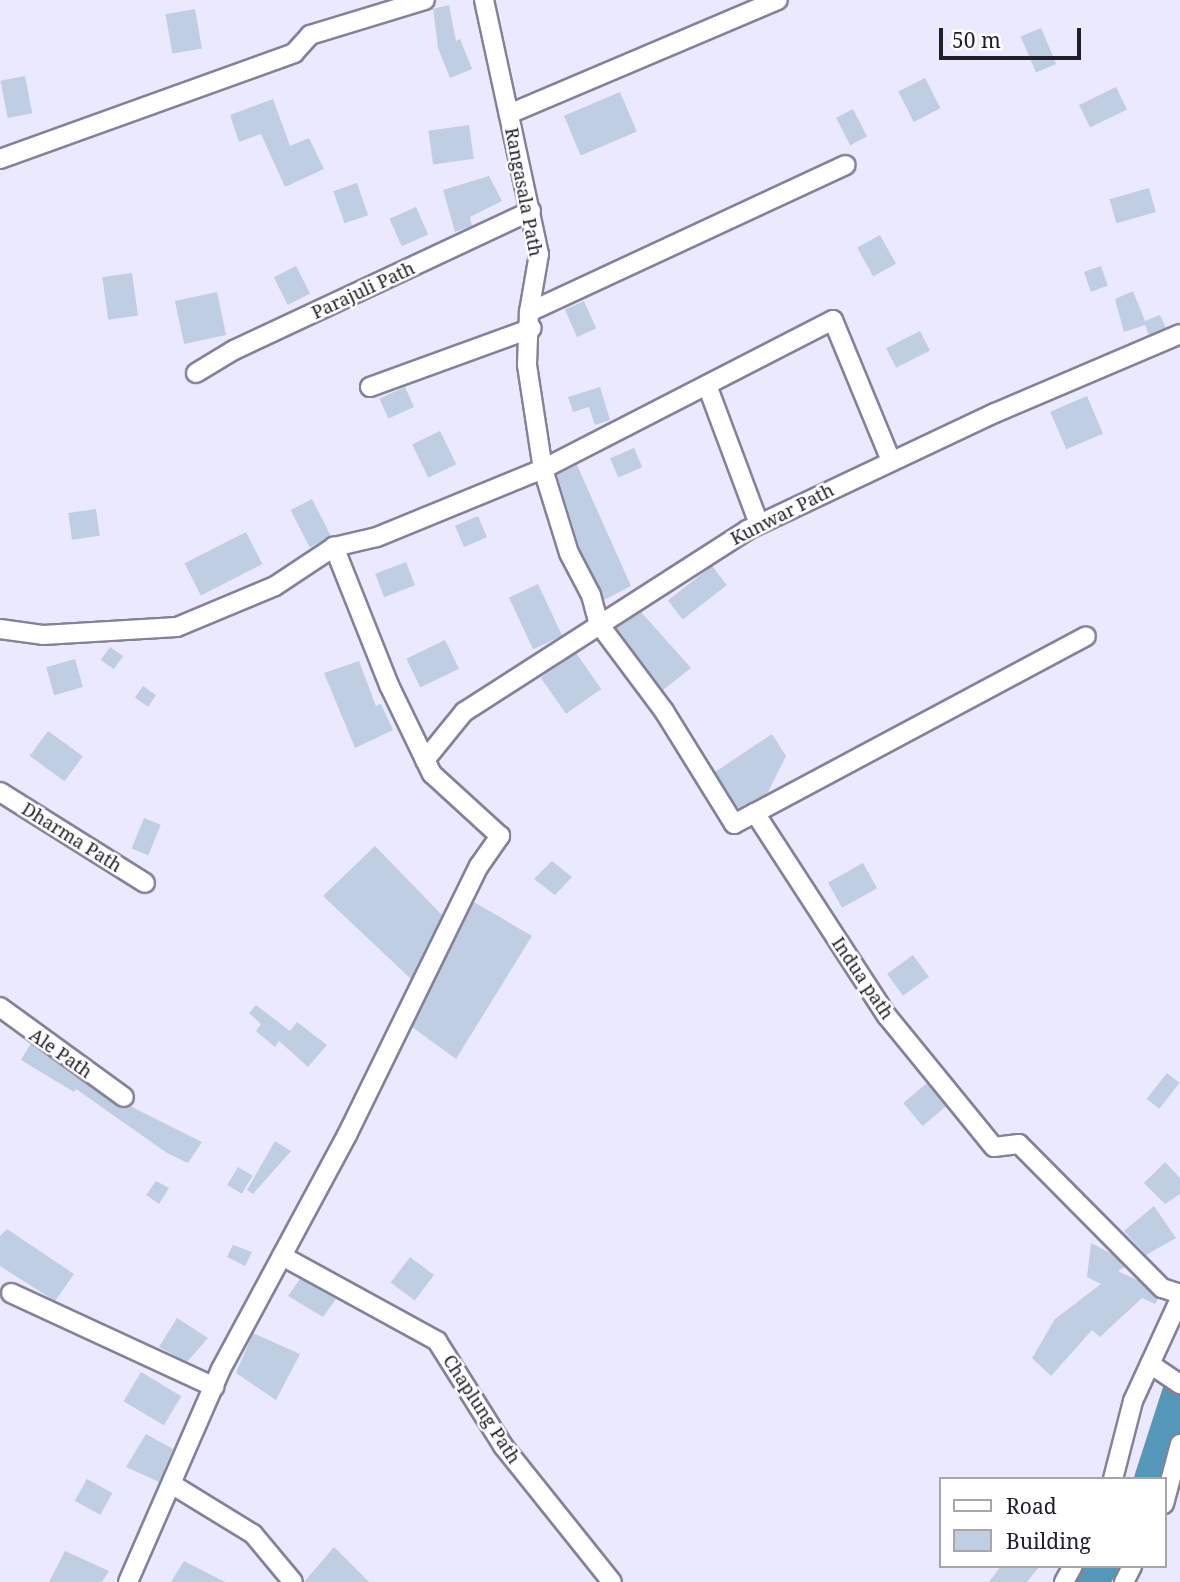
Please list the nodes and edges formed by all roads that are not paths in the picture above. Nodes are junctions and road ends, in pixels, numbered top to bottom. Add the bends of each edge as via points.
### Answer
1 (425, 0) edge
2 (484, 0) edge
3 (778, 0) edge
4 (509, 114) junction
5 (0, 159) edge
6 (845, 165) dead end
7 (531, 211) junction
8 (530, 320) junction
9 (1180, 334) edge
10 (196, 373) dead end
11 (707, 385) junction
12 (370, 387) dead end
13 (891, 461) junction
14 (543, 468) junction
15 (760, 524) junction
16 (334, 547) junction
17 (599, 624) junction
18 (0, 629) edge
19 (1086, 636) dead end
20 (425, 760) junction
21 (0, 792) edge
22 (755, 813) junction
23 (145, 883) dead end
24 (0, 1007) edge
25 (124, 1097) dead end
26 (282, 1256) junction
27 (11, 1293) dead end
28 (1180, 1294) edge
29 (1180, 1299) edge
30 (1150, 1364) junction
31 (1180, 1384) edge
32 (214, 1387) junction
33 (1180, 1444) edge
34 (1114, 1477) edge
35 (173, 1485) junction
36 (1166, 1497) edge
37 (128, 1582) edge
38 (293, 1582) edge
39 (612, 1582) edge

1 - 5 street via 310,34 294,53
2 - 4 street, Rangasala Path
3 - 4 street
4 - 7 street, Rangasala Path
6 - 8 street
7 - 8 street, Rangasala Path via 539,254
7 - 10 street, Parajuli Path via 234,350
8 - 12 street
8 - 14 street, Rangasala Path via 527,365
9 - 13 street, Kunwar Path
11 - 13 street via 833,320
11 - 14 street
11 - 15 street
13 - 15 street, Kunwar Path
14 - 16 street via 377,537
14 - 17 street, Rangasala Path via 569,553 591,595
15 - 17 street, Kunwar Path via 695,560
16 - 18 street via 275,586 177,627 43,635
16 - 20 street via 388,685
17 - 20 street, Kunwar Path via 464,712
17 - 22 street via 664,711 734,824
19 - 22 street
20 - 26 street via 432,774 500,836 479,866
21 - 23 street, Dharma Path
22 - 28 street, Indua path via 887,1016 994,1147 1019,1144 1162,1288
24 - 25 street, Ale Path
26 - 32 street
26 - 39 street, Chaplung Path via 437,1341 503,1446
27 - 32 street
29 - 30 street
30 - 31 street
30 - 34 street via 1133,1401
32 - 35 street
33 - 36 street
35 - 37 street
35 - 38 street via 253,1534

